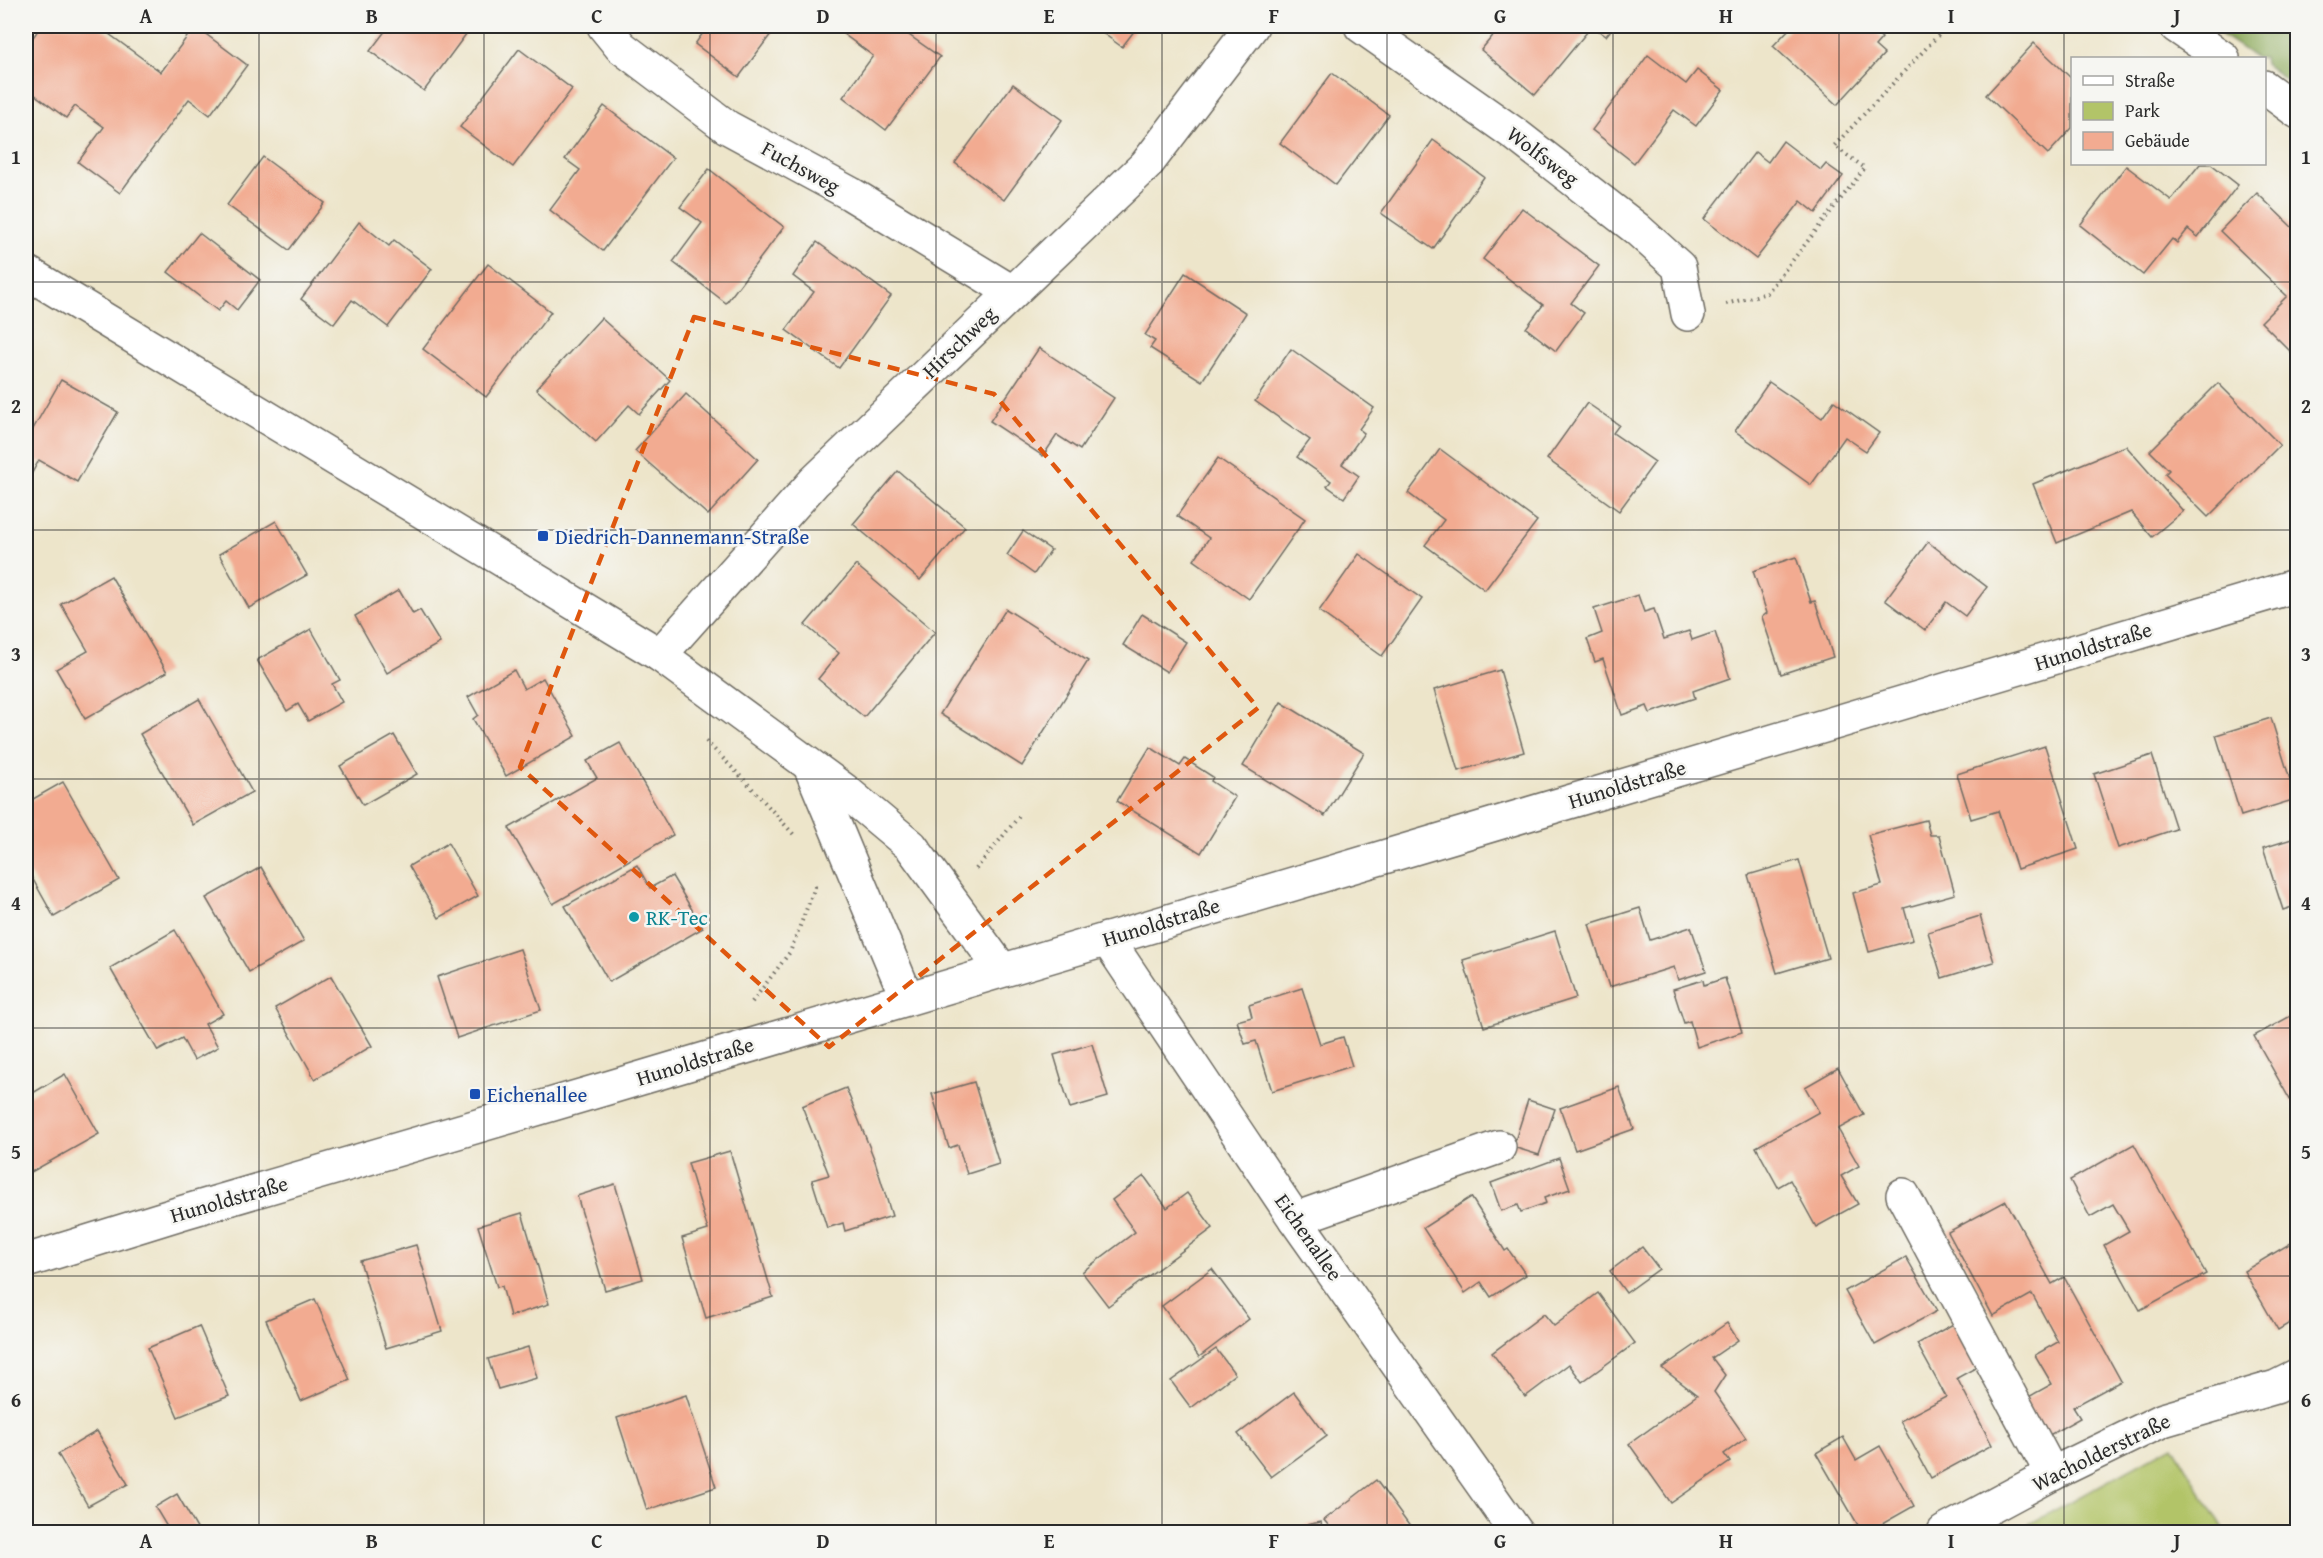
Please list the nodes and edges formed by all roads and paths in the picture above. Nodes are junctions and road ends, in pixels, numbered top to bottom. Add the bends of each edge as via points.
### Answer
1 (604, 26) edge
2 (1252, 26) edge
3 (1361, 26) edge
4 (1947, 26) edge
5 (2175, 26) edge
6 (2222, 57) edge
7 (2266, 88) edge
8 (2298, 112) edge
9 (26, 272) edge
10 (1012, 292) junction
11 (1688, 314) joint
12 (2298, 585) edge
13 (660, 656) junction
14 (701, 736) dead end
15 (810, 766) junction
16 (1021, 814) dead end
17 (797, 839) dead end
18 (813, 877) dead end
19 (950, 900) junction
20 (1107, 939) junction
21 (1002, 970) junction
22 (907, 998) junction
23 (756, 1042) junction
24 (1499, 1146) dead end
25 (1903, 1195) dead end
26 (1295, 1219) junction
27 (26, 1261) edge
28 (2298, 1376) edge
29 (2052, 1474) junction
30 (1516, 1533) edge
31 (1944, 1533) edge

1 - 10 street, Fuchsweg via 621,47 727,127 851,194
2 - 10 street, Hirschweg via 1146,165
3 - 11 street, Wolfsweg via 1516,135 1637,229 1679,267
4 - 11 path via 1834,146 1865,168 1767,293
5 - 6 street
7 - 8 street
9 - 13 street
10 - 13 street, Hirschweg via 814,483
12 - 20 street, Hunoldstraße
13 - 15 street
14 - 17 path
15 - 19 street via 911,846
15 - 22 street
16 - 19 path
18 - 23 path via 815,887 790,952 746,1009
19 - 21 street
20 - 21 street, Hunoldstraße
20 - 26 street, Eichenallee
21 - 22 street, Hunoldstraße
22 - 23 street, Hunoldstraße
23 - 27 street, Hunoldstraße
24 - 26 street
25 - 29 street
26 - 30 street, Eichenallee
28 - 29 street, Wacholderstraße via 2276,1388 2163,1420
29 - 31 street, Wacholderstraße

